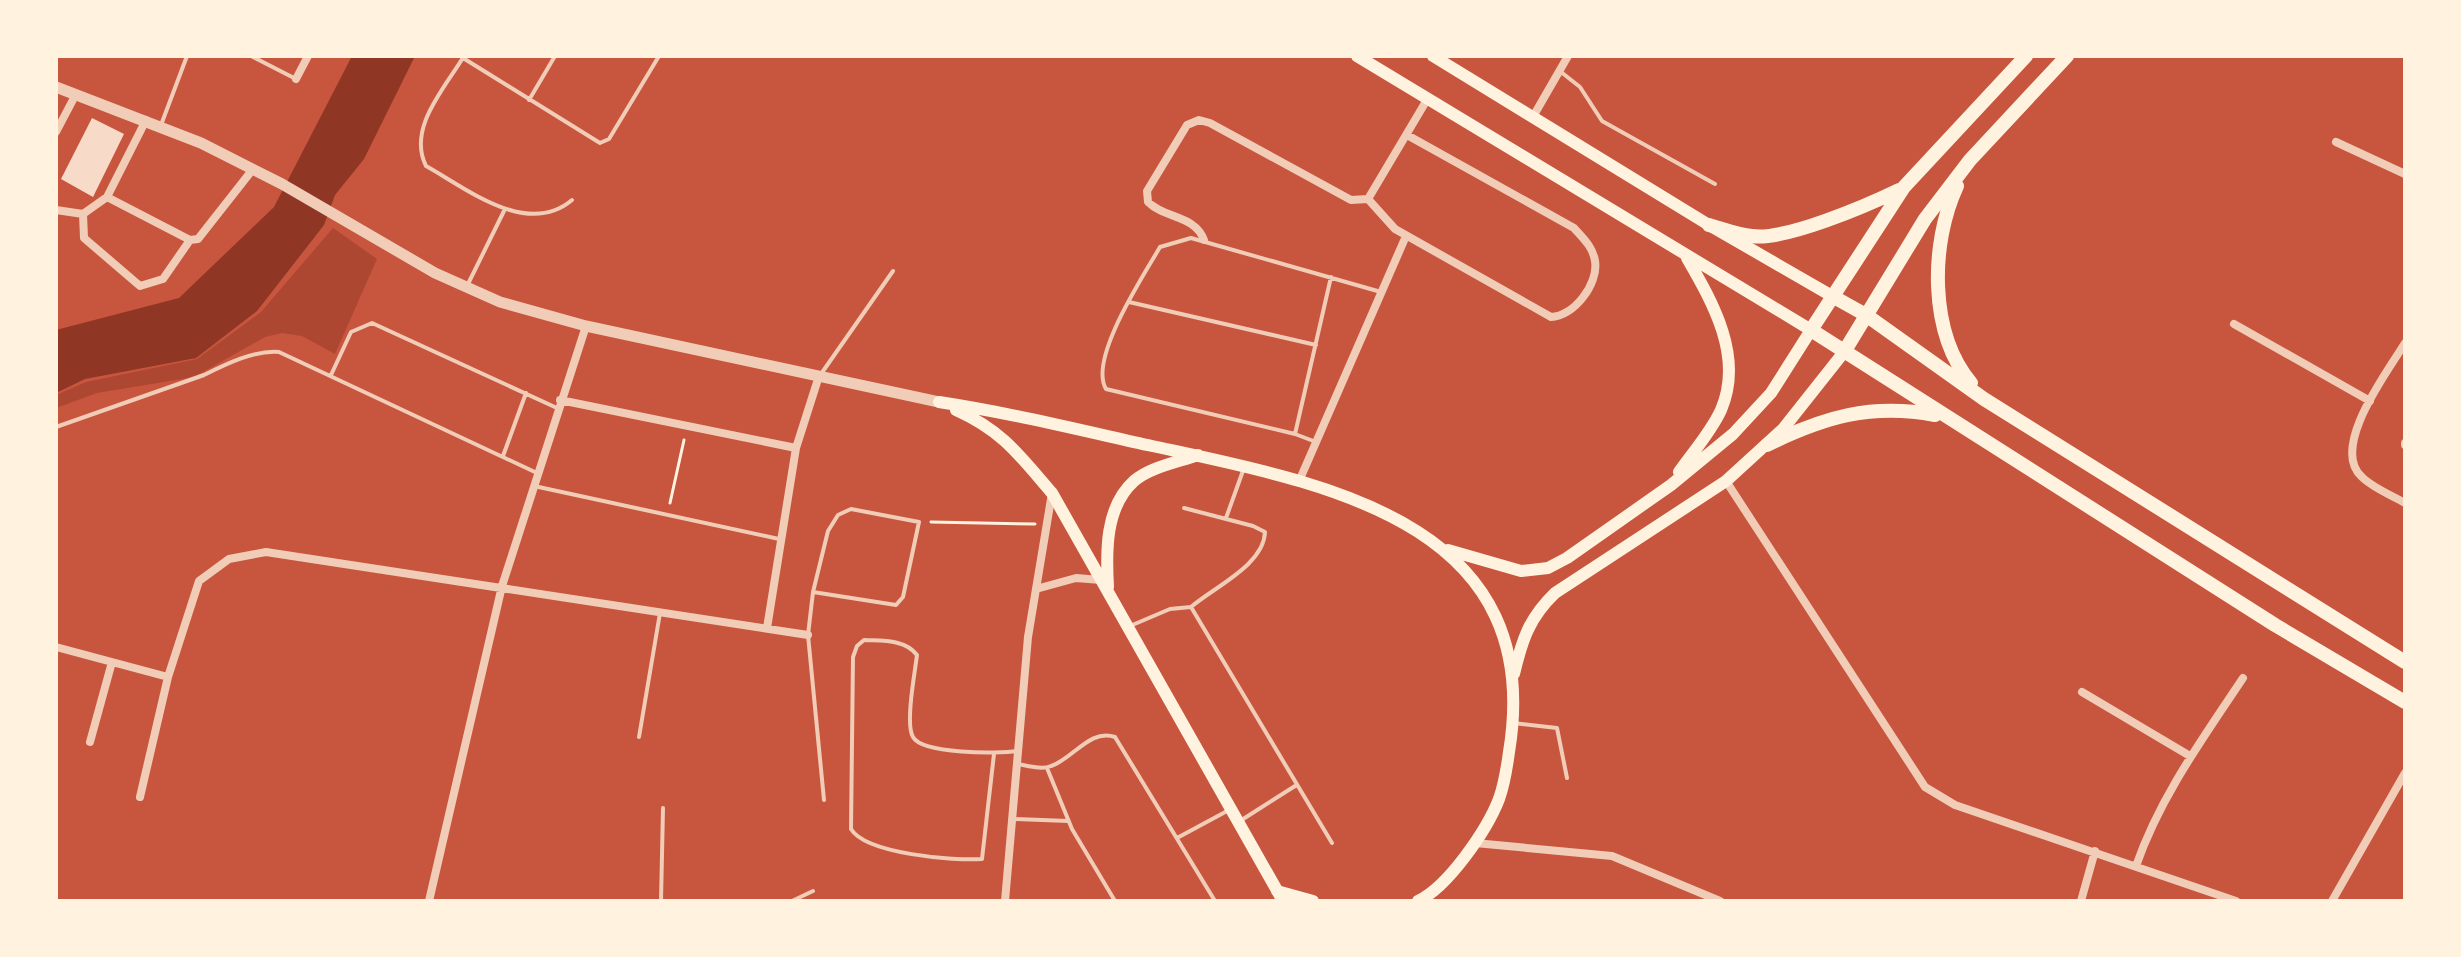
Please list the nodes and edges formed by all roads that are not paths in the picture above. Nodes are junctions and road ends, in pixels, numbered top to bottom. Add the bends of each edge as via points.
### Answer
1 (187, 56) edge
2 (251, 56) edge
3 (308, 56) edge
4 (555, 56) edge
5 (659, 56) edge
6 (1357, 56) edge
7 (1433, 56) edge
8 (1568, 56) edge
9 (2026, 56) edge
10 (2067, 56) edge
11 (464, 57) edge
12 (1559, 72) junction
13 (296, 79) joint
14 (56, 87) edge
15 (76, 94) junction
16 (1428, 98) junction
17 (529, 100) junction
18 (1534, 115) junction
19 (146, 119) junction
20 (160, 125) junction
21 (57, 128) edge
22 (1407, 135) junction
23 (2336, 142) dead end
24 (1970, 160) junction
25 (253, 169) junction
26 (2405, 174) edge
27 (1715, 184) dead end
28 (1904, 187) junction
29 (107, 197) junction
30 (1368, 199) junction
31 (572, 200) dead end
32 (505, 209) junction
33 (56, 210) edge
34 (83, 214) junction
35 (1709, 225) junction
36 (1406, 236) junction
37 (190, 240) junction
38 (1204, 240) junction
39 (1685, 255) junction
40 (893, 271) dead end
41 (1331, 276) junction
42 (465, 288) junction
43 (1381, 292) junction
44 (1832, 296) junction
45 (1129, 302) junction
46 (1866, 315) junction
47 (2234, 324) dead end
48 (586, 326) junction
49 (1811, 330) junction
50 (2405, 343) edge
51 (1316, 345) junction
52 (1844, 352) junction
53 (331, 375) junction
54 (819, 376) junction
55 (526, 393) junction
56 (1984, 399) junction
57 (2370, 401) junction
58 (939, 402) junction
59 (559, 404) junction
60 (1943, 416) junction
61 (56, 427) edge
62 (1295, 434) junction
63 (1316, 442) junction
64 (1767, 445) junction
65 (796, 448) junction
66 (1200, 454) junction
67 (503, 456) junction
68 (1246, 464) junction
69 (537, 473) junction
70 (1300, 479) junction
71 (1726, 481) junction
72 (1671, 485) junction
73 (533, 486) junction
74 (1052, 493) junction
75 (2405, 503) edge
76 (1184, 508) dead end
77 (1226, 518) junction
78 (782, 539) junction
79 (1448, 550) junction
80 (1102, 580) junction
81 (502, 586) junction
82 (1036, 589) junction
83 (813, 592) junction
84 (1109, 594) junction
85 (1191, 607) junction
86 (661, 611) junction
87 (1128, 627) junction
88 (767, 628) junction
89 (808, 635) junction
90 (56, 647) edge
91 (112, 662) junction
92 (2405, 662) edge
93 (1514, 674) junction
94 (168, 677) junction
95 (2243, 678) dead end
96 (2082, 692) dead end
97 (2405, 702) edge
98 (1513, 723) junction
99 (639, 737) dead end
100 (90, 742) dead end
101 (1018, 751) junction
102 (994, 754) junction
103 (2190, 756) junction
104 (1018, 764) junction
105 (1047, 768) junction
106 (2405, 773) edge
107 (1567, 778) dead end
108 (1295, 786) junction
109 (140, 797) dead end
110 (824, 800) dead end
111 (663, 808) dead end
112 (1231, 809) junction
113 (1014, 819) junction
114 (1068, 821) junction
115 (1238, 822) junction
116 (1177, 838) junction
117 (1332, 843) dead end
118 (1475, 843) junction
119 (2095, 851) junction
120 (2136, 866) junction
121 (813, 891) dead end
122 (1280, 896) edge
123 (1425, 899) edge
124 (429, 901) edge
125 (661, 901) edge
126 (792, 901) edge
127 (1005, 901) edge
128 (1115, 901) edge
129 (1215, 901) edge
130 (1313, 901) edge
131 (1720, 901) edge
132 (2081, 901) edge
133 (2236, 901) edge
134 (2332, 901) edge

1 - 20 lane
2 - 13 lane
3 - 13 street
4 - 17 lane
5 - 17 lane via 604,142 592,140
6 - 16 main road
7 - 18 main road
8 - 12 street
9 - 28 main road
10 - 24 main road
11 - 17 lane
11 - 32 lane via 428,115 419,136 420,155 426,166
12 - 18 street
12 - 27 lane via 1580,87 1602,121
14 - 15 street
15 - 19 street
15 - 21 street
16 - 22 street
16 - 39 main road
18 - 35 main road
19 - 20 street
19 - 29 street
20 - 25 street
22 - 30 street
22 - 36 street via 1574,228 1590,246 1595,274 1575,307 1562,317 1551,317
23 - 26 street
24 - 46 main road via 1925,219
24 - 56 main road via 1946,223 1939,282 1951,352
25 - 37 street via 198,239
25 - 42 street
28 - 35 main road via 1784,233 1754,237
28 - 44 main road
29 - 34 street
29 - 37 street
30 - 36 street
30 - 38 street via 1351,200 1199,120 1187,125 1147,191 1148,202 1160,214 1191,222
31 - 32 lane via 562,209 541,214
32 - 42 lane
33 - 34 street
34 - 37 street via 84,238 140,286 163,279
35 - 44 main road
36 - 43 street
38 - 41 lane
38 - 45 lane via 1176,240 1160,247
39 - 49 main road
39 - 72 main road via 1725,337 1730,361 1728,391 1719,414
40 - 54 lane
41 - 43 lane
41 - 51 lane
42 - 48 street
43 - 63 street
44 - 46 main road
44 - 49 main road
45 - 51 lane
45 - 62 lane via 1117,321 1101,377 1106,389
46 - 52 main road
46 - 56 main road
47 - 57 street
48 - 54 street
48 - 59 street
49 - 52 main road
49 - 72 main road via 1771,393 1733,434
50 - 57 street
51 - 62 lane
52 - 60 main road
52 - 64 main road
53 - 55 lane via 351,332 372,323
53 - 61 lane via 268,351
53 - 67 lane
54 - 58 street
54 - 65 street
55 - 59 lane
55 - 67 lane
56 - 92 main road
57 - 75 street via 2352,440 2352,464 2361,477
58 - 66 main road
58 - 74 main road via 977,419 1012,444
59 - 65 street
59 - 69 street
60 - 64 main road via 1875,408 1820,422
60 - 97 main road
62 - 63 lane
63 - 70 street
64 - 71 main road
65 - 78 street
66 - 68 main road
66 - 84 main road via 1133,481 1109,534
67 - 69 lane
68 - 70 main road
68 - 77 lane
69 - 73 street
70 - 79 main road via 1404,523
71 - 93 main road via 1555,593 1524,633
71 - 119 street via 1925,787 1955,805
72 - 79 main road via 1548,568 1500,568
73 - 78 lane
73 - 81 street
74 - 80 main road
74 - 82 street
76 - 77 lane
77 - 85 lane via 1263,529 1265,544
78 - 88 street
79 - 93 main road via 1478,585 1497,621
80 - 82 street via 1076,578
80 - 84 main road
81 - 86 street
81 - 94 street via 266,552 229,559 199,581
81 - 124 street
82 - 101 street
83 - 83 lane via 896,605 903,597 919,522 851,509 838,515 828,531
83 - 89 lane
84 - 87 main road
85 - 87 lane via 1170,609
85 - 108 lane
86 - 88 street
86 - 99 lane
87 - 112 main road
88 - 89 street
89 - 110 lane
90 - 91 street
91 - 94 street
91 - 100 street
93 - 98 main road
94 - 109 street
95 - 103 street
96 - 103 street
98 - 107 lane via 1557,728
98 - 118 main road via 1499,799
101 - 102 lane
101 - 104 street
102 - 102 lane via 982,859 887,849 857,838 851,829 857,646 864,640 895,642 917,655 911,723 919,743
103 - 120 street
104 - 105 lane
104 - 113 street
105 - 114 lane
105 - 116 lane via 1093,738 1115,737
106 - 134 street
108 - 115 lane
108 - 117 lane
111 - 125 lane
112 - 115 main road
112 - 116 lane
113 - 114 lane
113 - 127 street
114 - 128 lane
115 - 122 main road
116 - 129 lane
118 - 123 main road
118 - 131 street via 1612,856
119 - 120 street
119 - 132 street
120 - 133 street
121 - 126 lane
122 - 130 main road

